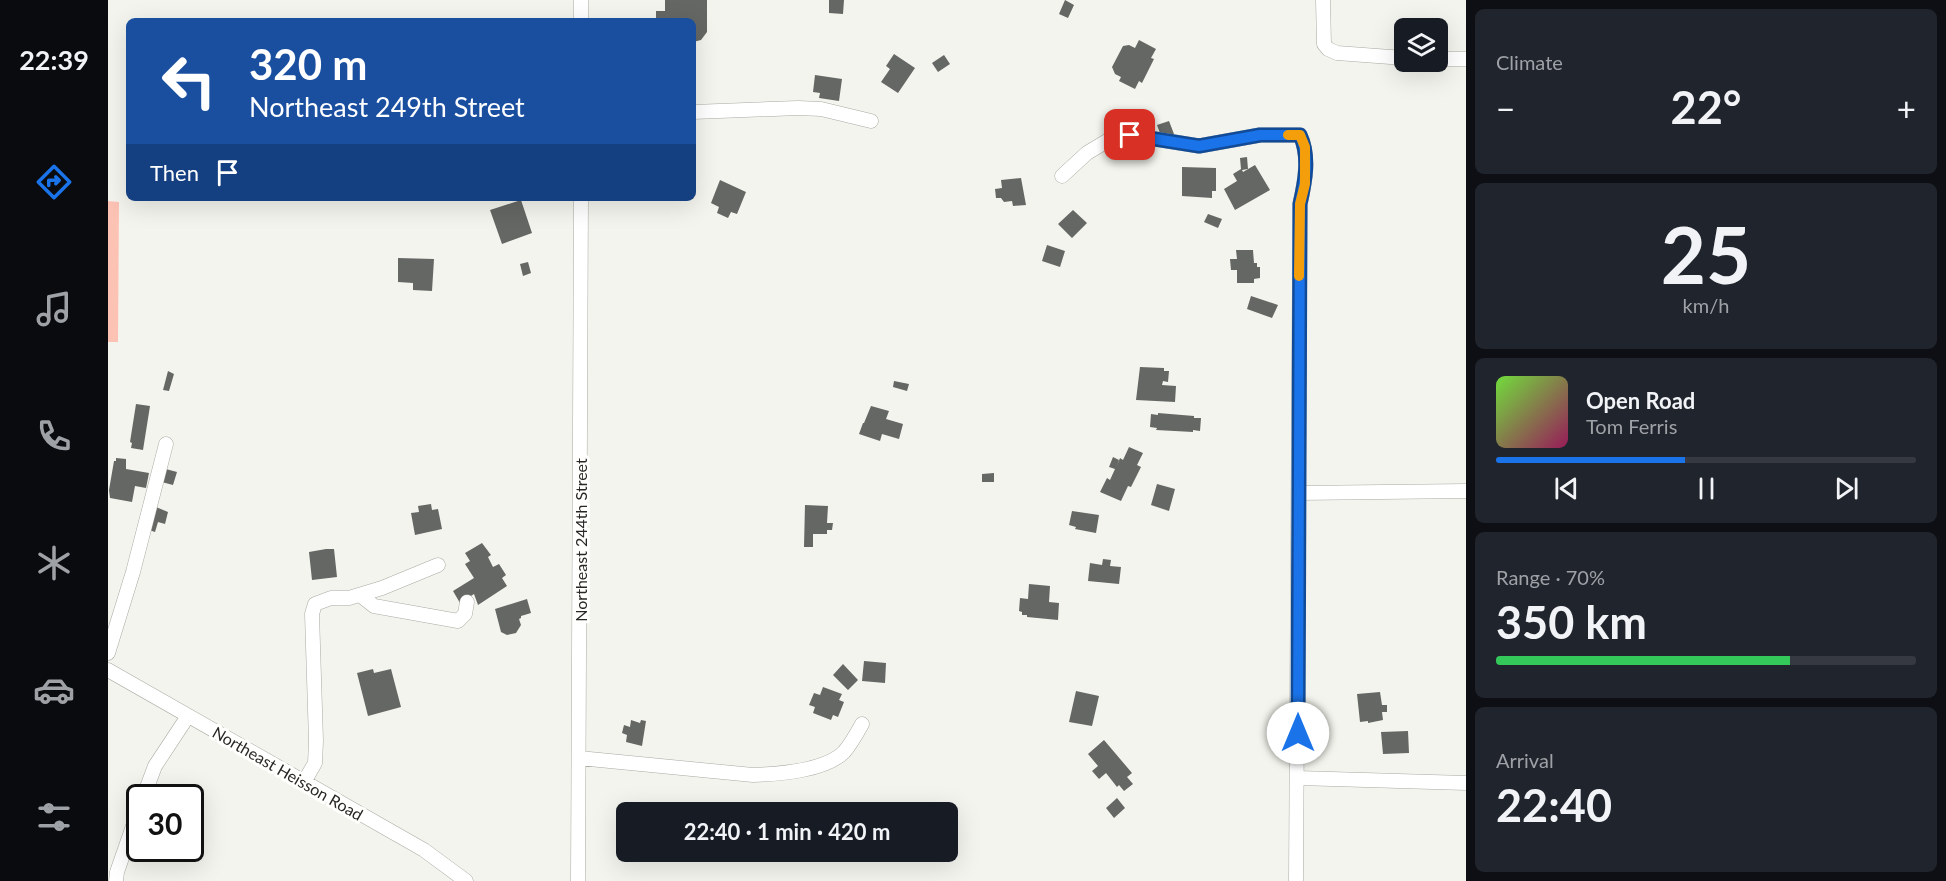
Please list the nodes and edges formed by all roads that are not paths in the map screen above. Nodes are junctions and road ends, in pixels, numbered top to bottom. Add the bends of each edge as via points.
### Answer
1 (581, 0) edge
2 (1323, 0) edge
3 (581, 18) edge
4 (1394, 57) edge
5 (1448, 59) edge
6 (1466, 59) edge
7 (696, 112) edge
8 (871, 121) dead end
9 (1062, 176) dead end
10 (581, 201) edge
11 (166, 444) dead end
12 (1466, 492) edge
13 (1299, 493) junction
14 (438, 565) dead end
15 (360, 595) junction
16 (467, 602) dead end
17 (108, 653) edge
18 (108, 670) edge
19 (188, 716) junction
20 (862, 724) dead end
21 (579, 758) junction
22 (1298, 778) junction
23 (304, 782) junction
24 (1466, 783) edge
25 (148, 784) edge
26 (126, 846) edge
27 (116, 881) edge
28 (466, 881) edge
29 (578, 881) edge
30 (1296, 881) edge

1 - 3 street
2 - 4 street via 1324,44 1328,49 1337,54
5 - 6 street
7 - 8 street via 821,109
9 - 13 street via 1087,153 1107,141 1130,135 1199,146 1260,135 1300,135 1305,147 1305,184 1300,204
10 - 21 street, Northeast 244th Street
11 - 17 street via 134,572
12 - 13 street
13 - 22 street
14 - 15 street
15 - 16 street via 374,606 458,621 465,614
15 - 23 street via 315,604 312,614 315,763
18 - 19 street, Northeast Heisson Road
19 - 23 street, Northeast Heisson Road
19 - 25 street
20 - 21 street via 843,753 814,768 781,774 753,775
21 - 29 street, Northeast 244th Street
22 - 24 street
22 - 30 street
23 - 28 street, Northeast Heisson Road via 424,850
26 - 27 street

